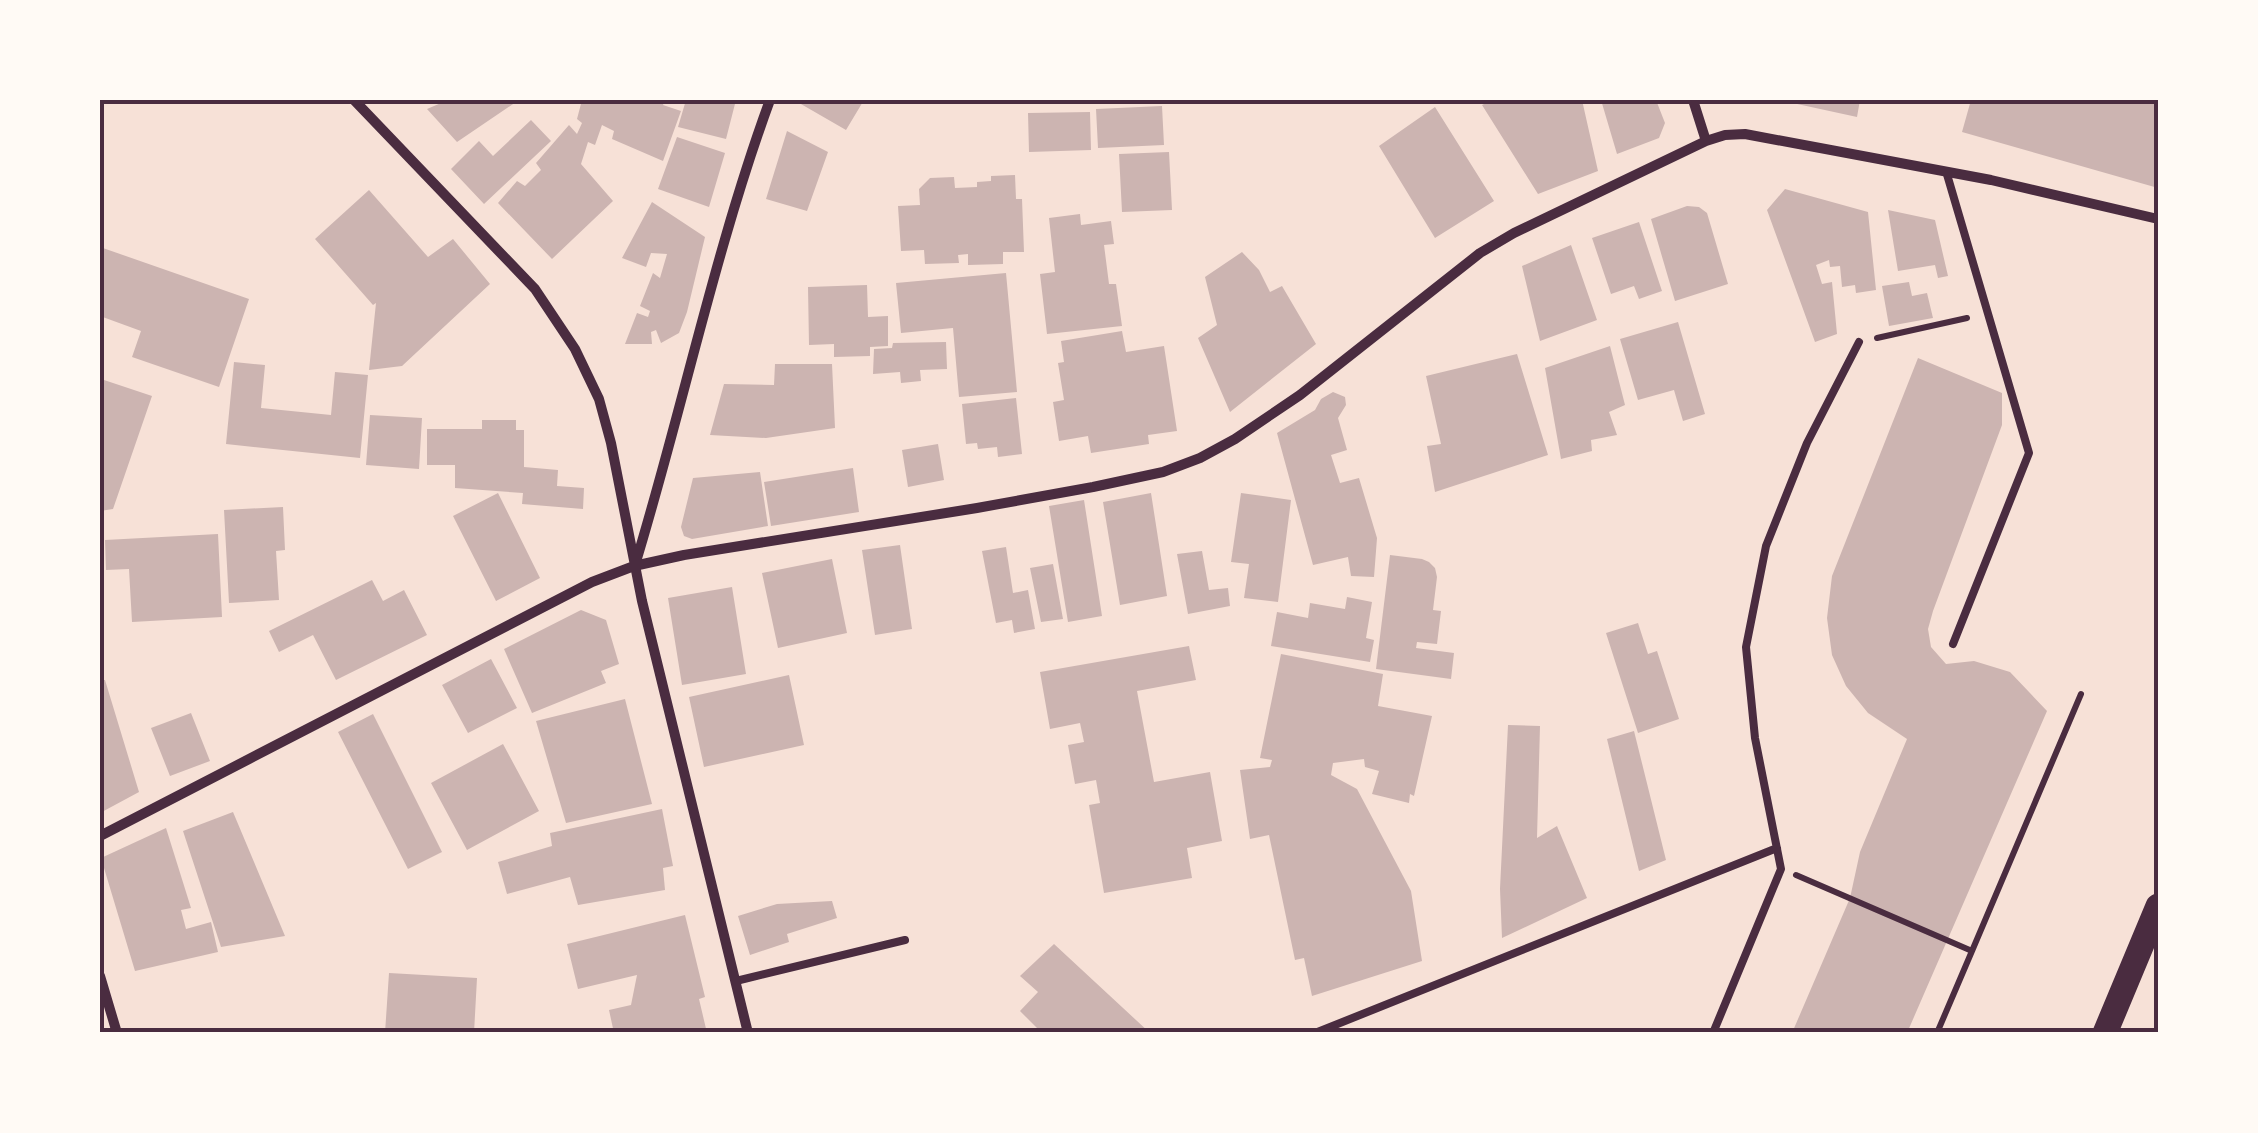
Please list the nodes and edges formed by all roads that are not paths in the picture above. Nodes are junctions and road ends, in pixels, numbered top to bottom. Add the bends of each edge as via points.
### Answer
1 (354, 100) edge
2 (770, 100) edge
3 (1694, 100) edge
4 (1706, 141) junction
5 (1946, 171) junction
6 (2158, 219) edge
7 (1858, 342) road end
8 (634, 566) junction
9 (1953, 644) dead end
10 (100, 836) edge
11 (1778, 848) junction
12 (2158, 906) edge
13 (905, 940) dead end
14 (100, 976) edge
15 (736, 981) junction
16 (117, 1033) edge
17 (748, 1033) edge
18 (1315, 1033) edge
19 (1712, 1033) edge
20 (2105, 1033) edge

1 - 8 street via 535,290 575,349 600,399
2 - 8 street
3 - 4 street
4 - 5 street via 1745,134
4 - 8 street via 1480,253 1300,395 1200,458 1093,487
5 - 6 street
5 - 9 lane via 2029,453
7 - 11 lane via 1766,546 1746,646 1755,738
8 - 10 street
8 - 15 street
11 - 18 lane
11 - 19 lane via 1781,869
12 - 20 main road
13 - 15 lane
14 - 16 street
15 - 17 street

